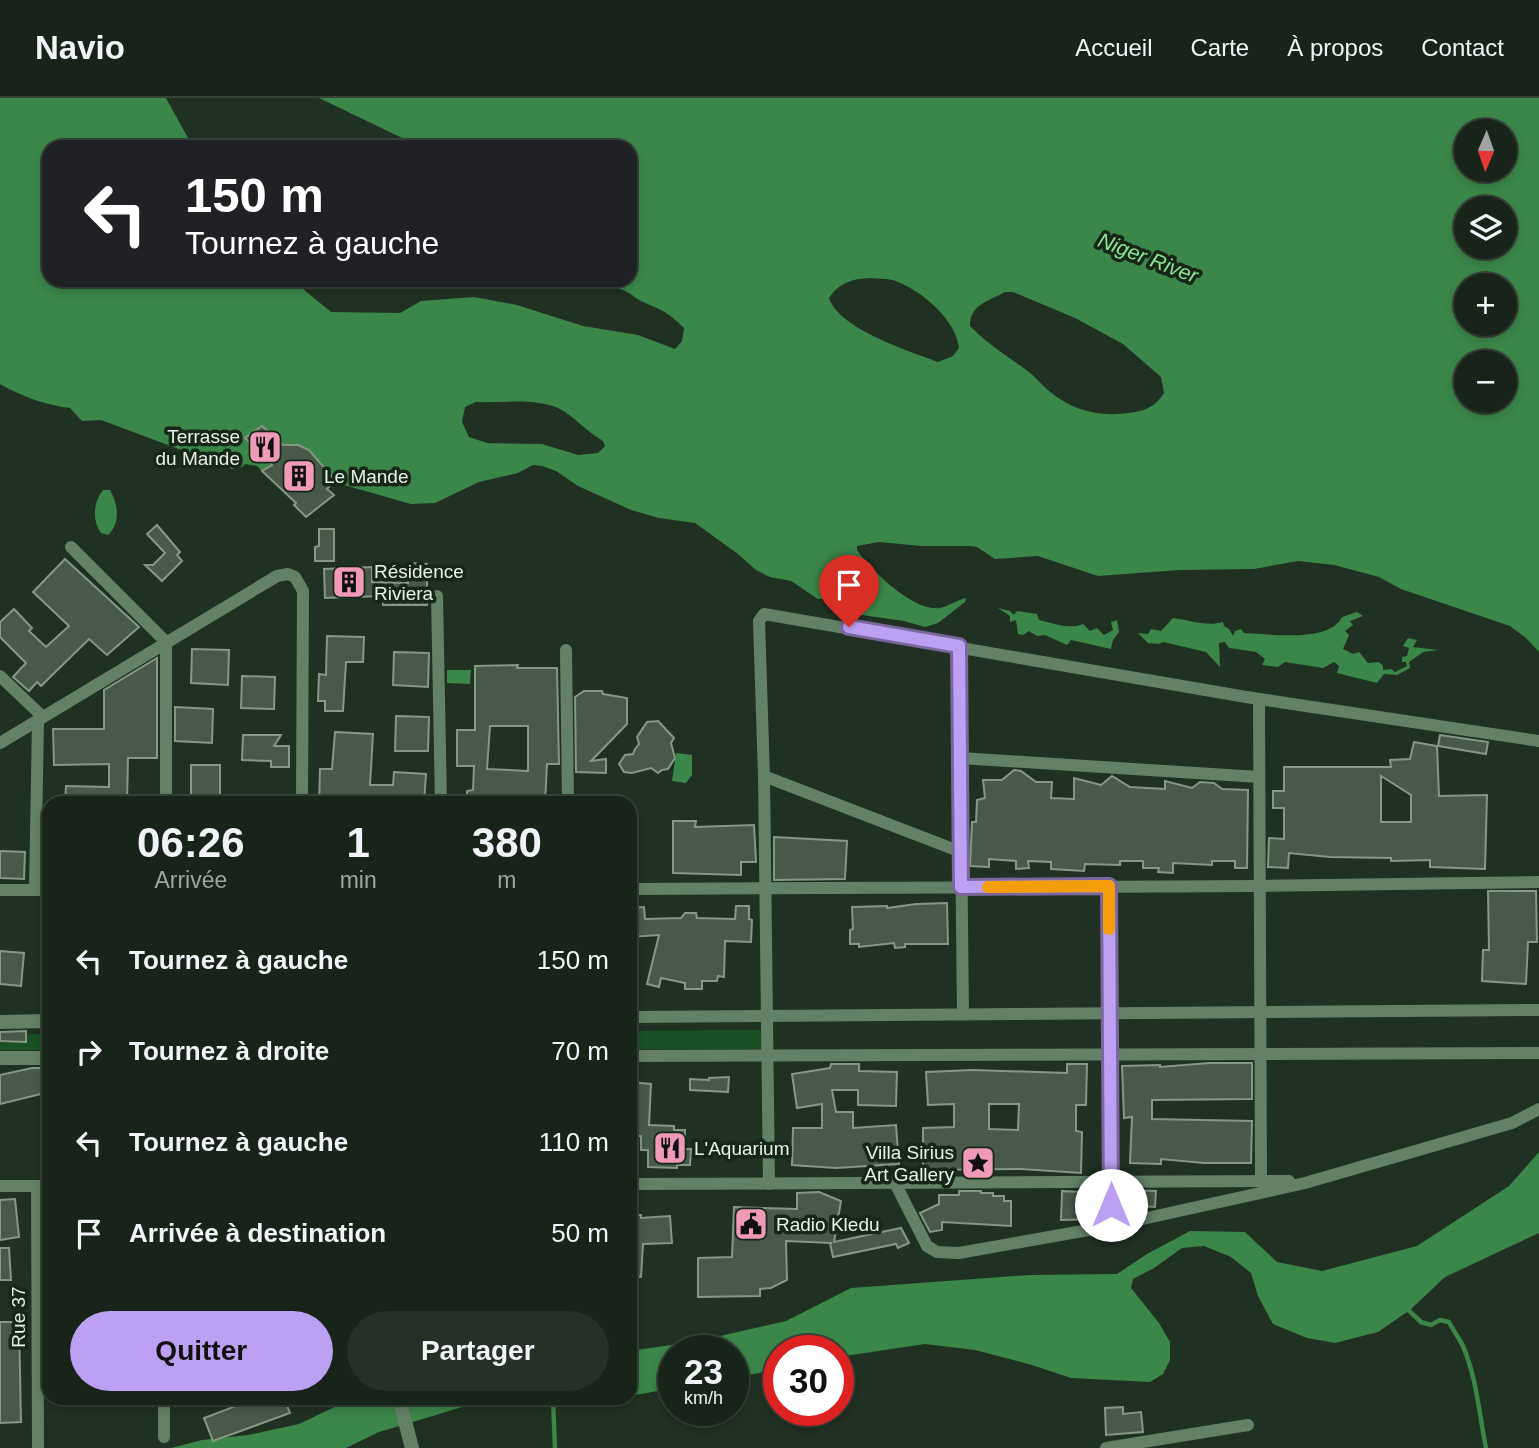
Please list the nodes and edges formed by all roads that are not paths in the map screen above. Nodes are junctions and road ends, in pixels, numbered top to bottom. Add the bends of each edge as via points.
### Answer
1 (71, 547) dead end
2 (437, 596) dead end
3 (166, 642) junction
4 (959, 646) junction
5 (566, 650) dead end
6 (0, 676) edge
7 (1259, 699) junction
8 (41, 718) junction
9 (1539, 741) edge
10 (0, 743) edge
11 (960, 758) junction
12 (764, 776) junction
13 (1259, 777) junction
14 (166, 796) edge
15 (302, 796) edge
16 (441, 796) edge
17 (568, 796) edge
18 (961, 852) junction
19 (1539, 882) edge
20 (1109, 886) junction
21 (1259, 886) junction
22 (961, 887) junction
23 (637, 889) edge
24 (766, 889) junction
25 (0, 890) edge
26 (35, 890) junction
27 (42, 890) edge
28 (1539, 1010) edge
29 (1260, 1012) junction
30 (1110, 1013) junction
31 (962, 1014) junction
32 (767, 1016) junction
33 (637, 1017) edge
34 (42, 1021) edge
35 (0, 1022) edge
36 (1539, 1053) edge
37 (1110, 1054) junction
38 (1260, 1054) junction
39 (767, 1055) junction
40 (637, 1056) edge
41 (0, 1058) edge
42 (42, 1058) edge
43 (1539, 1109) edge
44 (1314, 1180) junction
45 (1261, 1181) junction
46 (895, 1183) junction
47 (1111, 1183) junction
48 (637, 1184) edge
49 (769, 1184) junction
50 (0, 1186) edge
51 (42, 1186) edge
52 (1111, 1226) junction
53 (42, 1238) edge
54 (164, 1405) edge
55 (401, 1405) edge
56 (1248, 1425) dead end
57 (164, 1437) dead end
58 (38, 1447) edge
59 (412, 1448) edge
60 (1106, 1448) edge

1 - 3 street
2 - 16 street
3 - 8 street
3 - 14 street
3 - 15 street via 277,576 295,578 303,591
4 - 7 street
4 - 11 street
4 - 12 street via 764,614 759,621
5 - 17 street
6 - 8 street
7 - 9 street
7 - 13 street
8 - 10 street
8 - 26 street
11 - 13 street
11 - 18 street
12 - 18 street
12 - 24 street
13 - 21 street
18 - 22 street
19 - 21 street
20 - 21 street
20 - 22 street
20 - 30 street
21 - 29 street
22 - 24 street
22 - 31 street
23 - 24 street
24 - 32 street
25 - 26 street
26 - 27 street
28 - 29 street
29 - 30 street
29 - 38 street
30 - 31 street
30 - 37 street
31 - 32 street
32 - 33 street
32 - 39 street
34 - 35 street
36 - 38 street
37 - 38 street
37 - 39 street
37 - 47 street
38 - 45 street
39 - 40 street
39 - 49 street
41 - 42 street
43 - 44 street via 1512,1122
44 - 45 street
44 - 52 street
45 - 47 street
46 - 47 street
46 - 49 street
46 - 52 street via 927,1246 937,1252 959,1253
47 - 52 street
48 - 49 street
50 - 51 street
53 - 58 street, Rue 37
54 - 57 street
55 - 59 street
56 - 60 street

